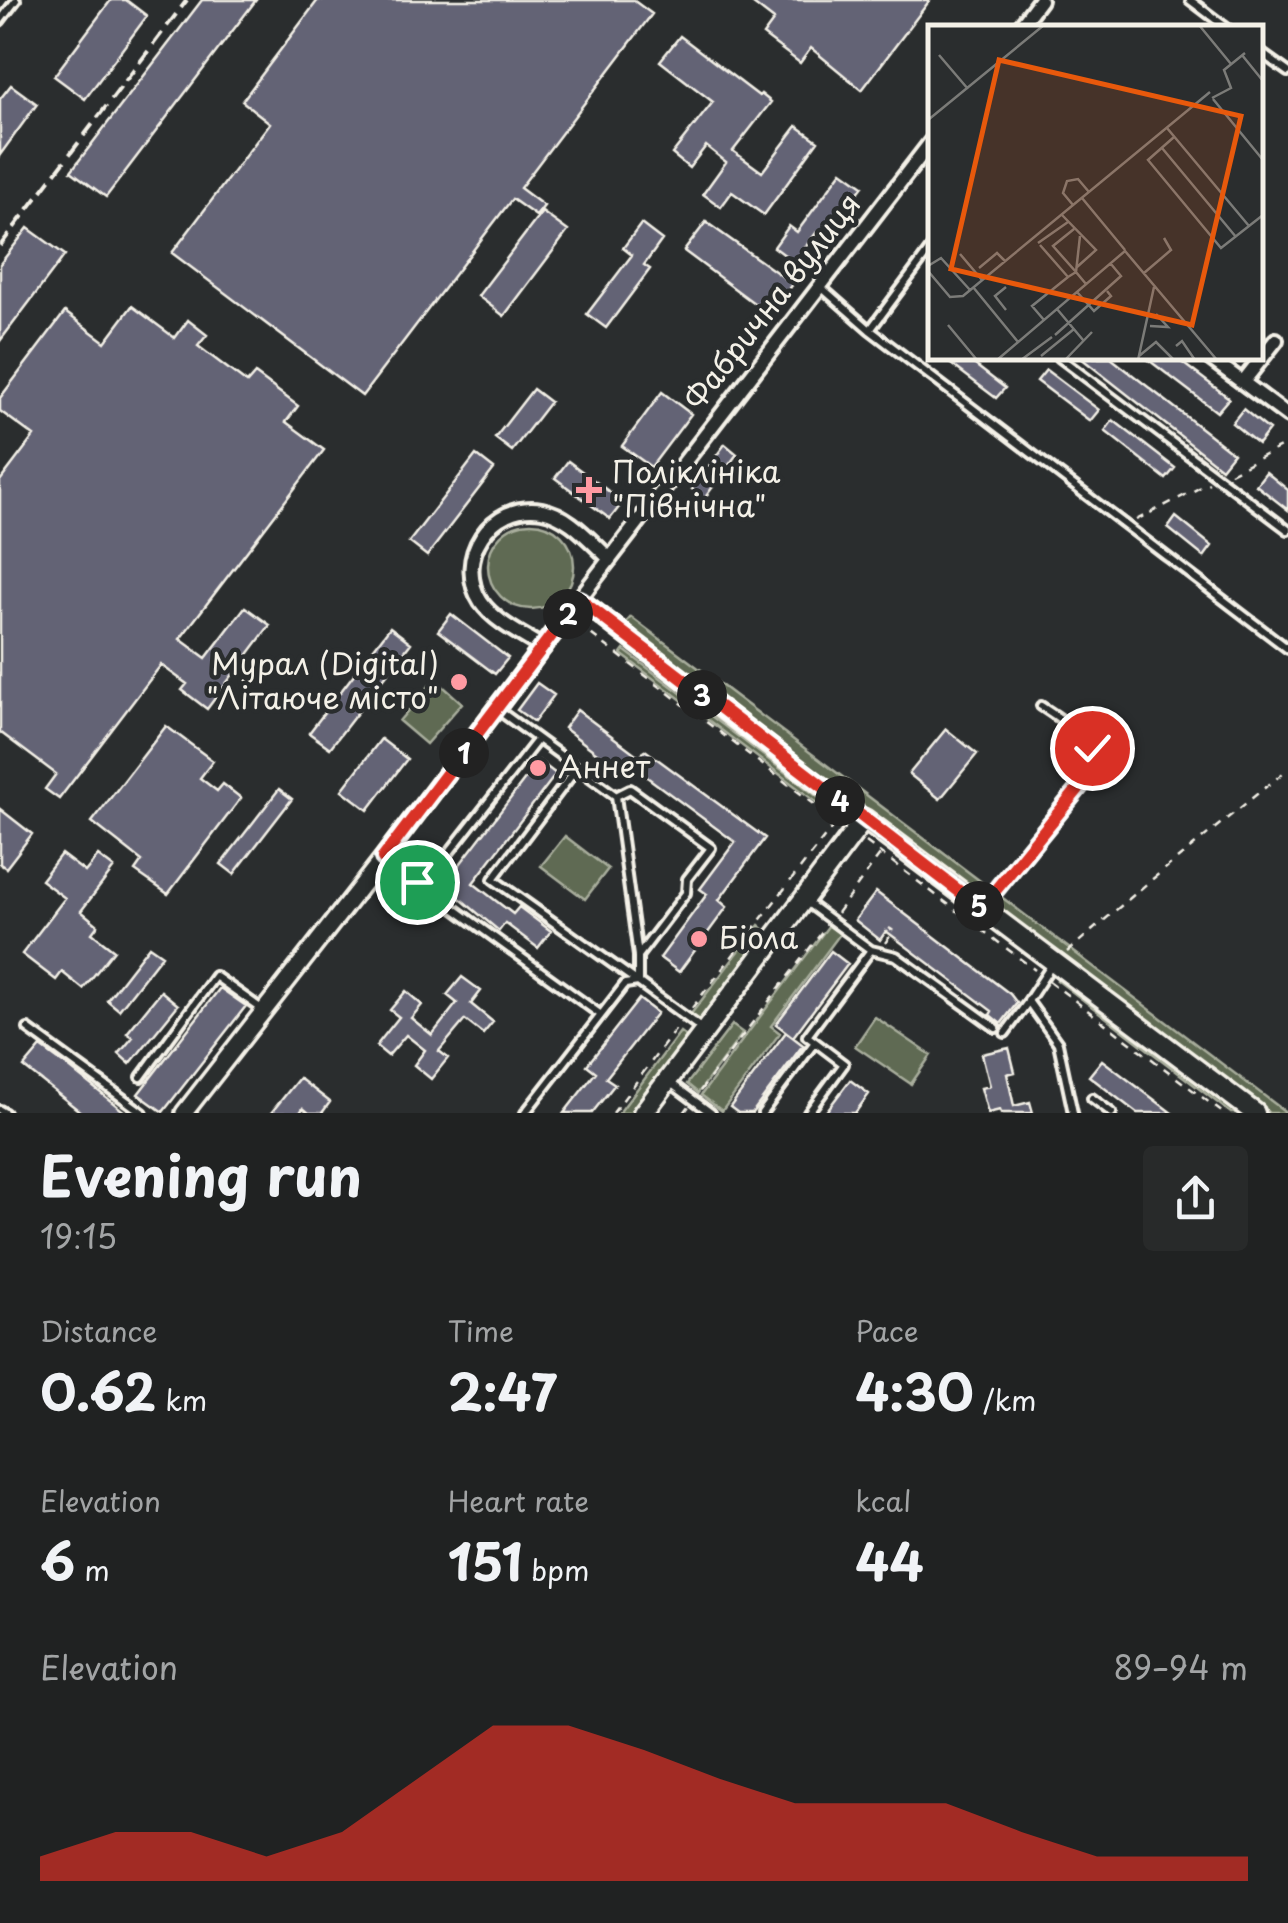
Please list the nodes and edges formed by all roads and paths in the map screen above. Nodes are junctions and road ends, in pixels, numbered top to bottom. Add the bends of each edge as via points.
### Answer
1 (16, 0) edge
2 (1040, 0) edge
3 (1190, 0) edge
4 (0, 21) edge
5 (1021, 25) edge
6 (1223, 25) edge
7 (1263, 54) edge
8 (1288, 72) edge
9 (928, 148) edge
10 (928, 255) edge
11 (820, 286) junction
12 (870, 330) junction
13 (1276, 340) dead end
14 (1263, 357) edge
15 (1063, 360) edge
16 (1213, 360) edge
17 (1260, 360) edge
18 (1243, 382) junction
19 (1288, 416) edge
20 (1288, 443) edge
21 (1219, 478) junction
22 (1126, 525) junction
23 (1288, 530) edge
24 (610, 559) junction
25 (579, 599) junction
26 (576, 624) dead end
27 (542, 648) junction
28 (1288, 648) edge
29 (1041, 706) dead end
30 (498, 709) junction
31 (538, 739) junction
32 (577, 768) junction
33 (1288, 769) edge
34 (616, 796) junction
35 (837, 821) junction
36 (858, 826) junction
37 (881, 854) junction
38 (383, 858) junction
39 (423, 886) junction
40 (804, 900) junction
41 (981, 908) junction
42 (831, 920) junction
43 (889, 928) dead end
44 (875, 951) junction
45 (638, 956) junction
46 (1049, 970) junction
47 (638, 982) junction
48 (1028, 1002) junction
49 (264, 1011) junction
50 (601, 1015) junction
51 (685, 1017) junction
52 (28, 1028) dead end
53 (996, 1028) dead end
54 (705, 1032) junction
55 (1005, 1033) dead end
56 (815, 1042) junction
57 (142, 1077) dead end
58 (668, 1081) junction
59 (1092, 1098) dead end
60 (693, 1100) junction
61 (143, 1113) edge
62 (184, 1113) edge
63 (525, 1113) edge
64 (612, 1113) edge
65 (644, 1113) edge
66 (684, 1113) edge
67 (711, 1113) edge
68 (762, 1113) edge
69 (808, 1113) edge
70 (1073, 1113) edge
71 (1112, 1113) edge
72 (1223, 1113) edge
73 (1255, 1113) edge

1 - 4 lane
2 - 5 street
3 - 6 lane
7 - 8 lane
9 - 11 street, Фабрична вулиця
10 - 12 lane
11 - 12 lane
11 - 24 street, Фабрична вулиця
12 - 22 lane
13 - 14 street
15 - 21 lane
16 - 18 street
17 - 18 street
18 - 19 street
20 - 21 path
21 - 22 path
21 - 23 lane
22 - 28 lane
24 - 25 street, Фабрична вулиця
24 - 27 street via 569,523 541,510 510,513 485,530 472,559 475,590 493,614
25 - 27 street, Фабрична вулиця
25 - 36 street
26 - 35 path
27 - 30 street, Фабрична вулиця
29 - 41 lane via 1092,748 1094,761
30 - 31 lane
30 - 38 street, Фабрична вулиця
31 - 32 lane
31 - 39 lane
32 - 34 lane
32 - 47 lane via 493,879
33 - 46 path
34 - 45 lane
34 - 45 lane via 630,789 711,848
35 - 36 path
35 - 51 path
36 - 37 path
36 - 40 main road
36 - 41 main road
37 - 42 path
37 - 46 path
38 - 39 lane
38 - 49 street, Фабрична вулиця
39 - 50 lane
40 - 42 lane
40 - 54 main road
41 - 46 main road
42 - 44 lane
42 - 60 path
43 - 44 path via 894,932
44 - 53 lane via 896,956
44 - 56 lane via 806,1036
45 - 47 lane
46 - 48 lane
46 - 72 path
46 - 73 main road
47 - 50 lane via 625,984
47 - 51 lane
48 - 55 lane
48 - 70 lane via 1058,1043
49 - 57 lane via 215,976
49 - 62 street, Фабрична вулиця
50 - 63 lane
51 - 54 lane
51 - 64 path
52 - 61 lane
54 - 58 main road
56 - 68 lane
56 - 69 lane via 844,1064
58 - 60 lane
58 - 65 main road
59 - 71 lane
60 - 66 path
60 - 67 lane

